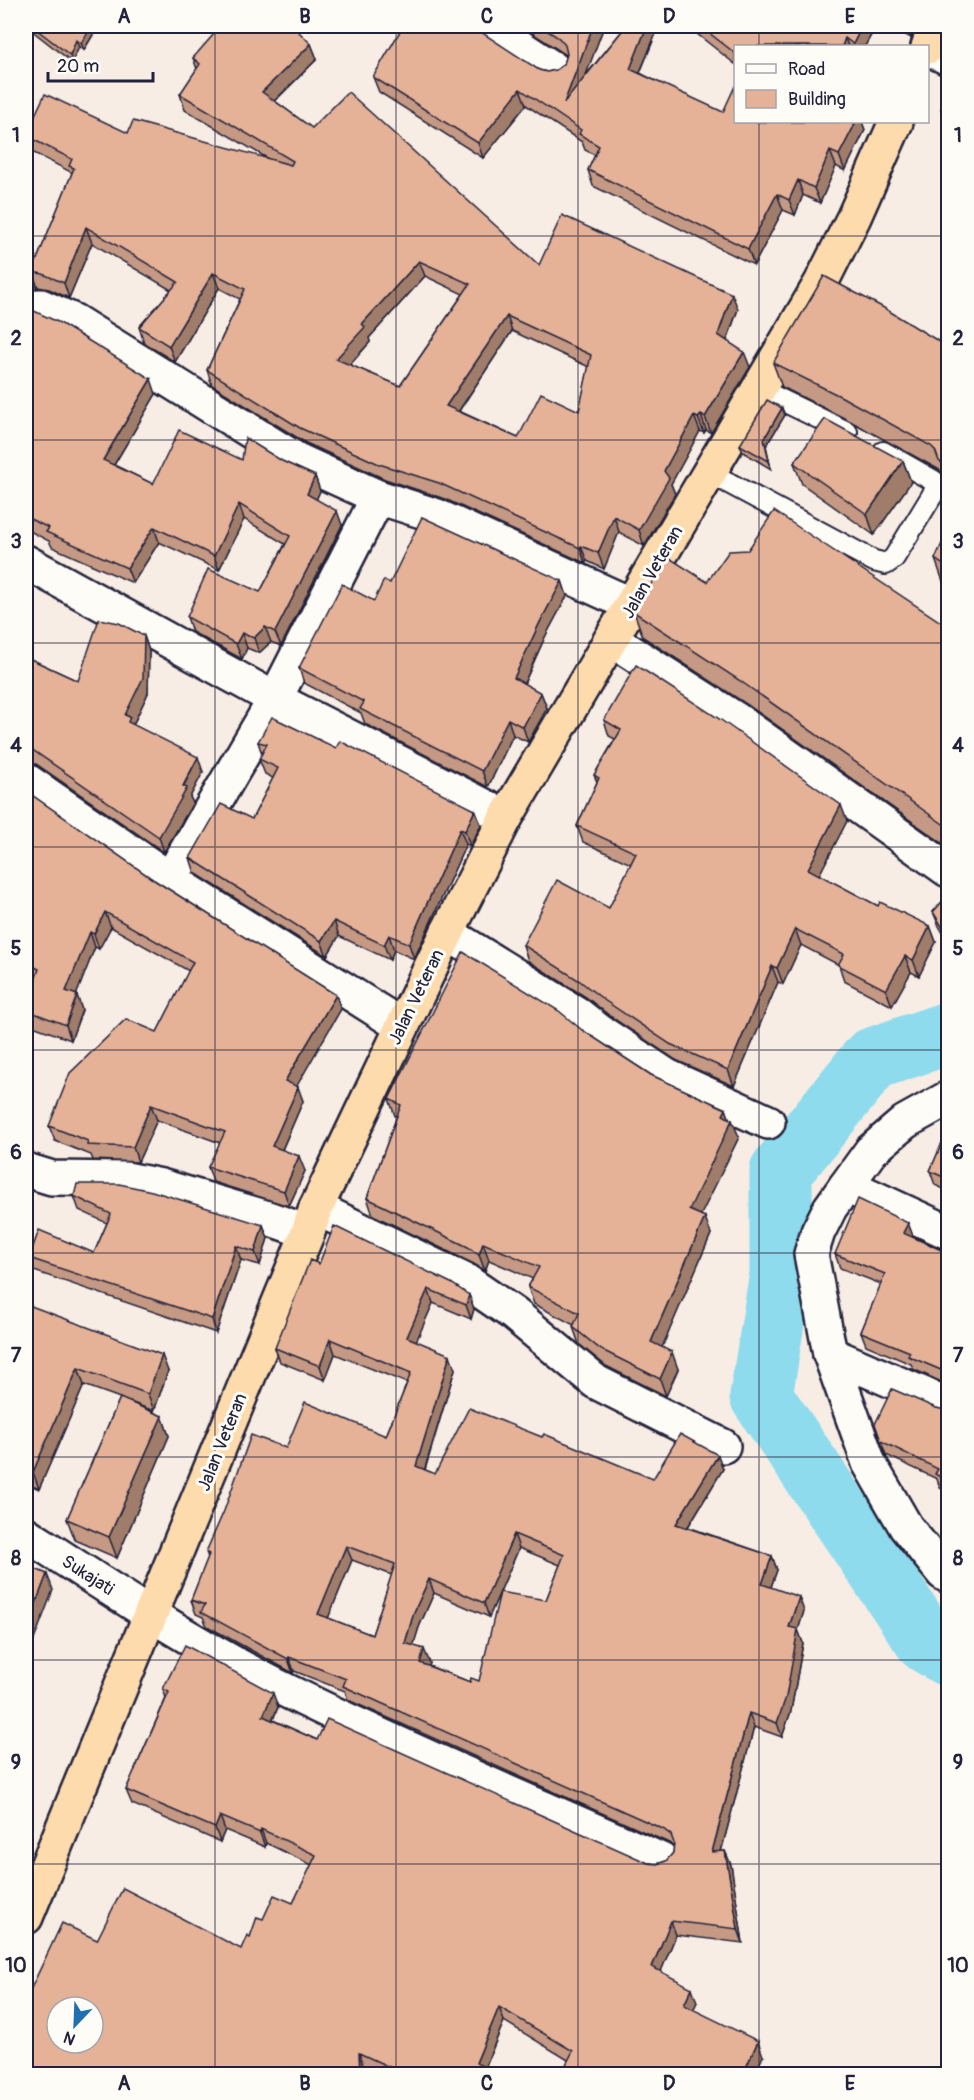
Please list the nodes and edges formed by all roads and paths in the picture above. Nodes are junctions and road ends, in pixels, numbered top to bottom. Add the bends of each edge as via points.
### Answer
1 (488, 26) edge
2 (935, 26) edge
3 (928, 45) edge
4 (929, 49) edge
5 (948, 58) edge
6 (554, 69) edge
7 (896, 123) edge
8 (26, 307) edge
9 (759, 389) junction
10 (710, 473) junction
11 (378, 497) junction
12 (26, 562) edge
13 (632, 605) junction
14 (612, 640) junction
15 (275, 699) junction
16 (26, 780) edge
17 (507, 817) junction
18 (948, 870) edge
19 (170, 879) junction
20 (447, 933) junction
21 (402, 1026) junction
22 (948, 1098) edge
23 (768, 1122) dead end
24 (26, 1170) edge
25 (845, 1187) junction
26 (312, 1220) junction
27 (948, 1232) edge
28 (830, 1354) junction
29 (948, 1405) edge
30 (723, 1446) dead end
31 (26, 1534) edge
32 (948, 1576) edge
33 (151, 1616) junction
34 (661, 1860) edge
35 (28, 1901) edge

1 - 6 street
2 - 3 highway
4 - 5 street
7 - 9 highway, Jalan Veteran via 821,284
8 - 11 street via 41,306 74,321 297,460
9 - 10 highway, Jalan Veteran
9 - 10 lane via 934,481 933,496 894,558 886,564
10 - 13 highway, Jalan Veteran
11 - 13 street via 437,516
11 - 15 street
12 - 15 street
13 - 14 highway, Jalan Veteran
14 - 17 highway, Jalan Veteran
14 - 18 street via 737,720
15 - 17 street
15 - 19 street
16 - 19 street
17 - 20 highway, Jalan Veteran
19 - 21 street
20 - 21 highway, Jalan Veteran
20 - 23 street via 576,1013 667,1076
21 - 26 highway, Jalan Veteran
22 - 25 street via 905,1122 870,1150
24 - 26 street via 52,1178 126,1179 255,1214
25 - 27 street
25 - 28 street via 830,1208 811,1254
26 - 30 street via 466,1281 514,1314 596,1382
26 - 33 highway, Jalan Veteran
28 - 29 street
28 - 32 street via 870,1463 906,1527
31 - 33 street, Sukajati
33 - 34 street, Sukajati via 273,1684
33 - 35 highway, Jalan Veteran

